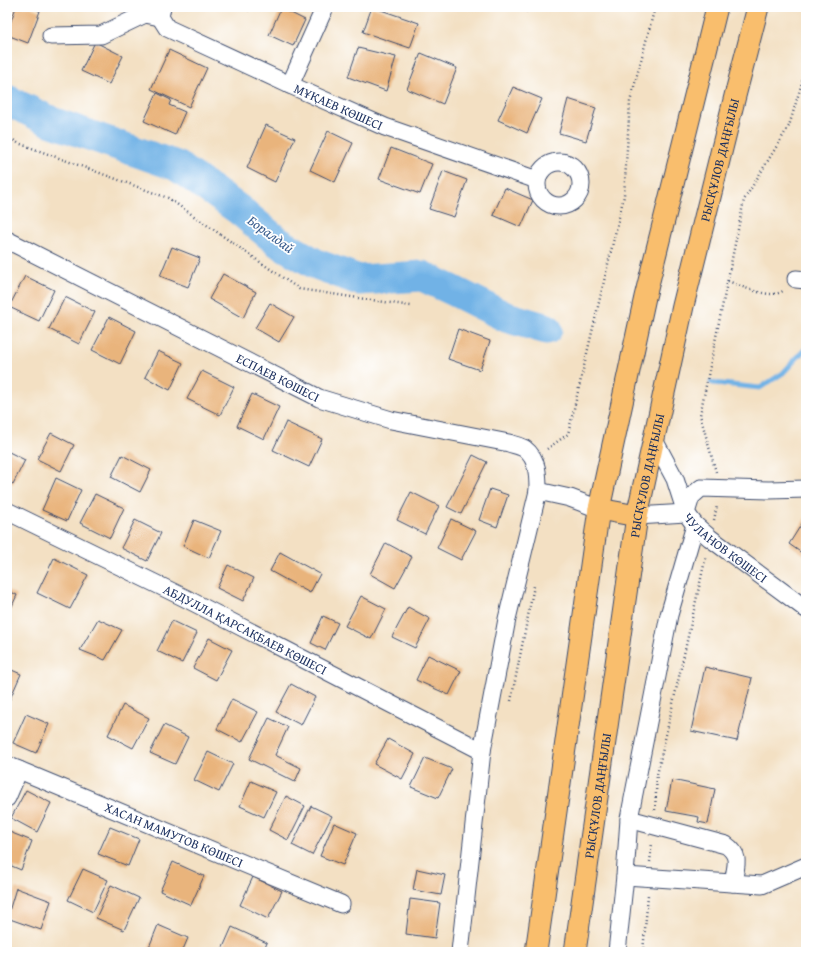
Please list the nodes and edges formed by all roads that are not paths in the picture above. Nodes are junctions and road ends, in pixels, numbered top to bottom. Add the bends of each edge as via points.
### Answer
1 (325, 7) edge
2 (758, 7) edge
3 (765, 7) edge
4 (716, 8) edge
5 (161, 12) edge
6 (753, 27) junction
7 (51, 36) dead end
8 (290, 85) junction
9 (537, 180) dead end
10 (7, 240) edge
11 (653, 438) junction
12 (806, 489) edge
13 (538, 491) junction
14 (599, 509) junction
15 (7, 511) edge
16 (637, 516) junction
17 (691, 519) junction
18 (806, 609) edge
19 (482, 750) junction
20 (13, 768) edge
21 (7, 798) edge
22 (629, 819) junction
23 (806, 866) edge
24 (625, 876) junction
25 (733, 883) junction
26 (342, 904) dead end
27 (460, 952) edge
28 (536, 952) edge
29 (576, 952) edge
30 (617, 952) edge

1 - 8 street
2 - 6 main road, РЫСҚҰЛОВ ДАҢҒЫЛЫ
3 - 6 main road
4 - 14 main road via 645,297
5 - 7 street via 145,14 101,35
5 - 8 street, МҰҚАЕВ КӨШЕСІ via 167,28
6 - 11 main road, РЫСҚҰЛОВ ДАҢҒЫЛЫ via 683,306
8 - 9 street, МҰҚАЕВ КӨШЕСІ via 385,127
10 - 13 street, ЕСПАЕВ КӨШЕСІ via 320,398 391,420 509,443 524,449 533,458 538,474
11 - 16 main road, РЫСҚҰЛОВ ДАҢҒЫЛЫ
11 - 17 street
12 - 17 street via 701,488 691,497
13 - 14 street via 570,498
13 - 19 street, ЕСПАЕВ КӨШЕСІ via 507,619
14 - 16 main road
14 - 28 main road
15 - 19 street, АБДУЛЛА ҚАРСАҚБАЕВ КӨШЕСІ via 185,598
16 - 17 street, ЧУЛАНОВ КӨШЕСІ
16 - 29 main road, РЫСҚҰЛОВ ДАҢҒЫЛЫ
17 - 18 street, ЧУЛАНОВ КӨШЕСІ via 710,538
17 - 22 street via 669,615
19 - 27 street, ЕСПАЕВ КӨШЕСІ
20 - 21 street
20 - 26 street, ХАСАН МАМУТОВ КӨШЕСІ
22 - 24 street
22 - 25 street via 726,845 736,856
23 - 25 street via 762,885
24 - 25 street
24 - 30 street

